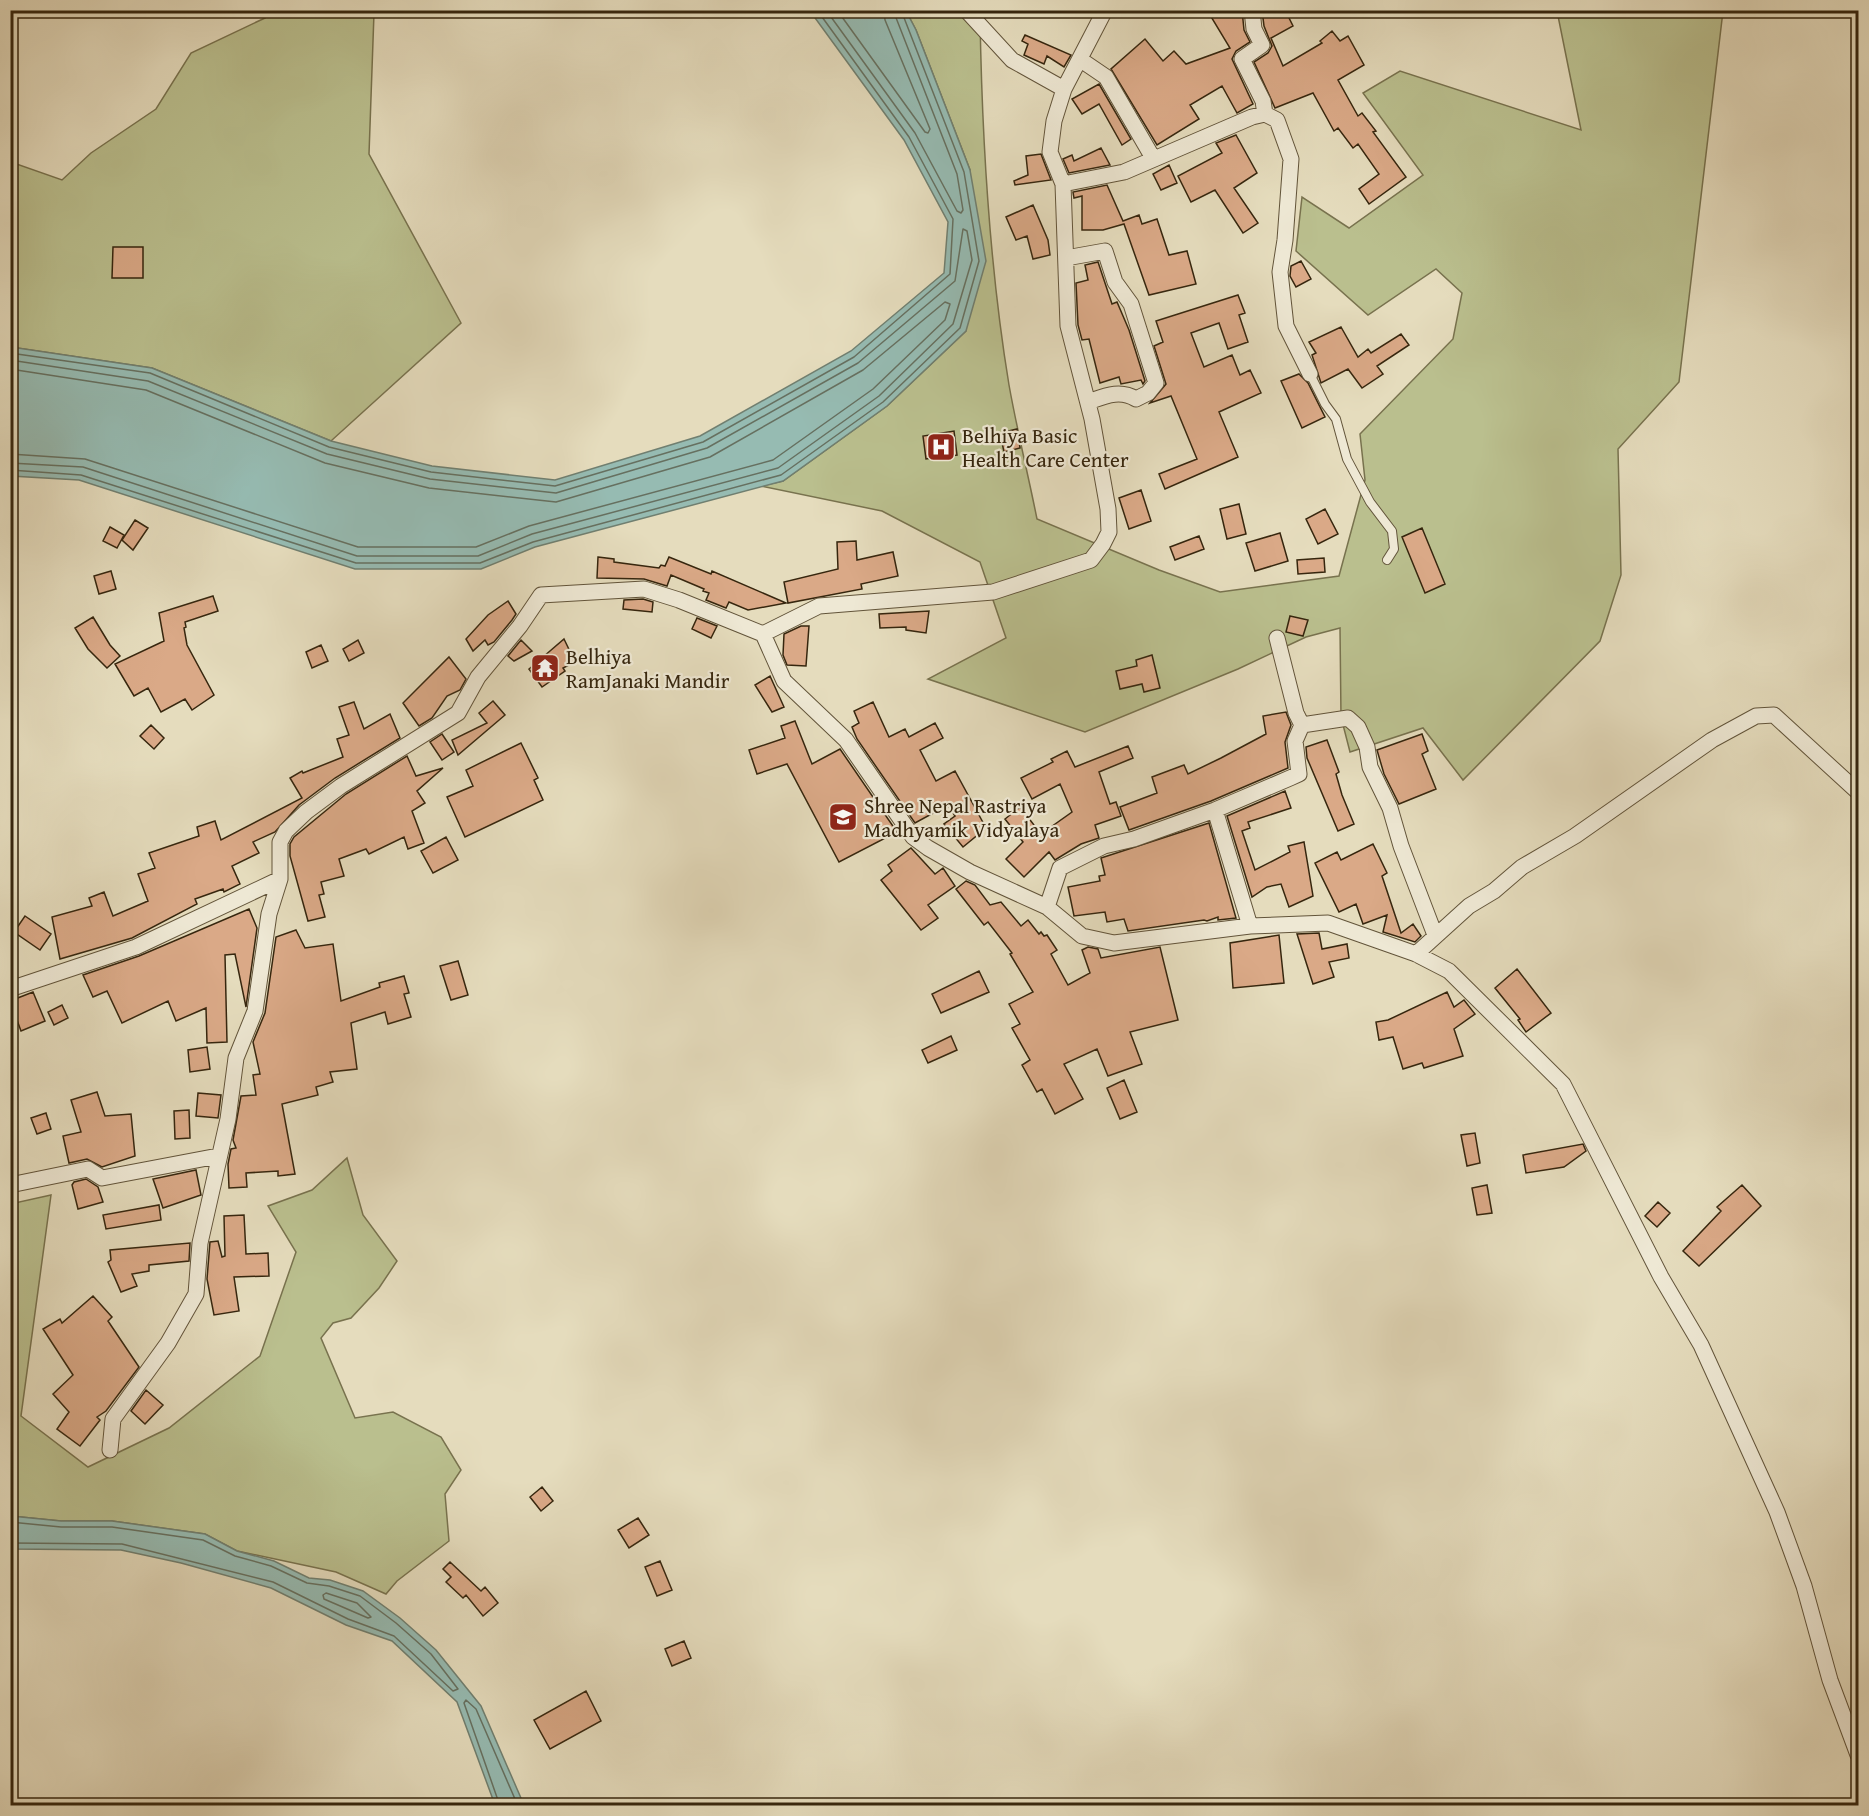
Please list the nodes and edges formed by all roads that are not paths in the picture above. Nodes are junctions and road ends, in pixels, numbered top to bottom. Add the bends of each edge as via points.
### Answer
1 (966, 10) edge
2 (1106, 10) edge
3 (1252, 10) edge
4 (1082, 60) junction
5 (1064, 89) junction
6 (1265, 114) junction
7 (1154, 158) junction
8 (1063, 184) junction
9 (1066, 258) junction
10 (1310, 374) joint
11 (1088, 402) junction
12 (1387, 560) dead end
13 (763, 634) junction
14 (1277, 638) dead end
15 (1302, 725) junction
16 (1858, 792) edge
17 (1215, 810) junction
18 (280, 879) junction
19 (1047, 907) junction
20 (1250, 926) junction
21 (1435, 935) junction
22 (1416, 954) junction
23 (10, 989) edge
24 (219, 1156) junction
25 (10, 1185) edge
26 (110, 1450) dead end
27 (1858, 1755) edge

1 - 5 street via 1012,60
2 - 4 street
3 - 6 street via 1261,48 1242,59 1263,101
4 - 5 street
4 - 7 street via 1107,77
5 - 8 street via 1050,152
6 - 7 street
6 - 10 street via 1277,120 1291,159 1280,272 1286,326
7 - 8 street via 1124,172
8 - 9 street
9 - 11 street via 1068,326
9 - 11 street via 1105,251 1115,282 1131,304 1156,383 1136,399 1126,393 1110,394
10 - 12 lane via 1336,419 1347,459 1370,502 1392,531 1394,549
11 - 13 street via 1109,532 1091,560 993,592 819,606
13 - 18 street via 644,589 541,595 478,676 458,713 341,786 286,831 280,842
13 - 19 street via 784,681 846,740 914,837 969,872
14 - 15 street
15 - 17 street via 1296,741 1299,774
15 - 21 street via 1348,718 1358,727
16 - 21 street via 1774,715 1756,716 1712,740 1575,836 1522,867
17 - 19 street via 1104,846 1060,868
17 - 20 street
18 - 23 street via 136,947
18 - 24 street via 269,914 255,1011 236,1058
19 - 20 street via 1082,936 1114,943
20 - 22 street via 1328,923
21 - 22 street
22 - 27 street via 1449,971 1563,1084 1661,1278 1701,1345 1773,1503
24 - 25 street via 102,1178 88,1168
24 - 26 street via 200,1243 196,1294 168,1343 113,1419

